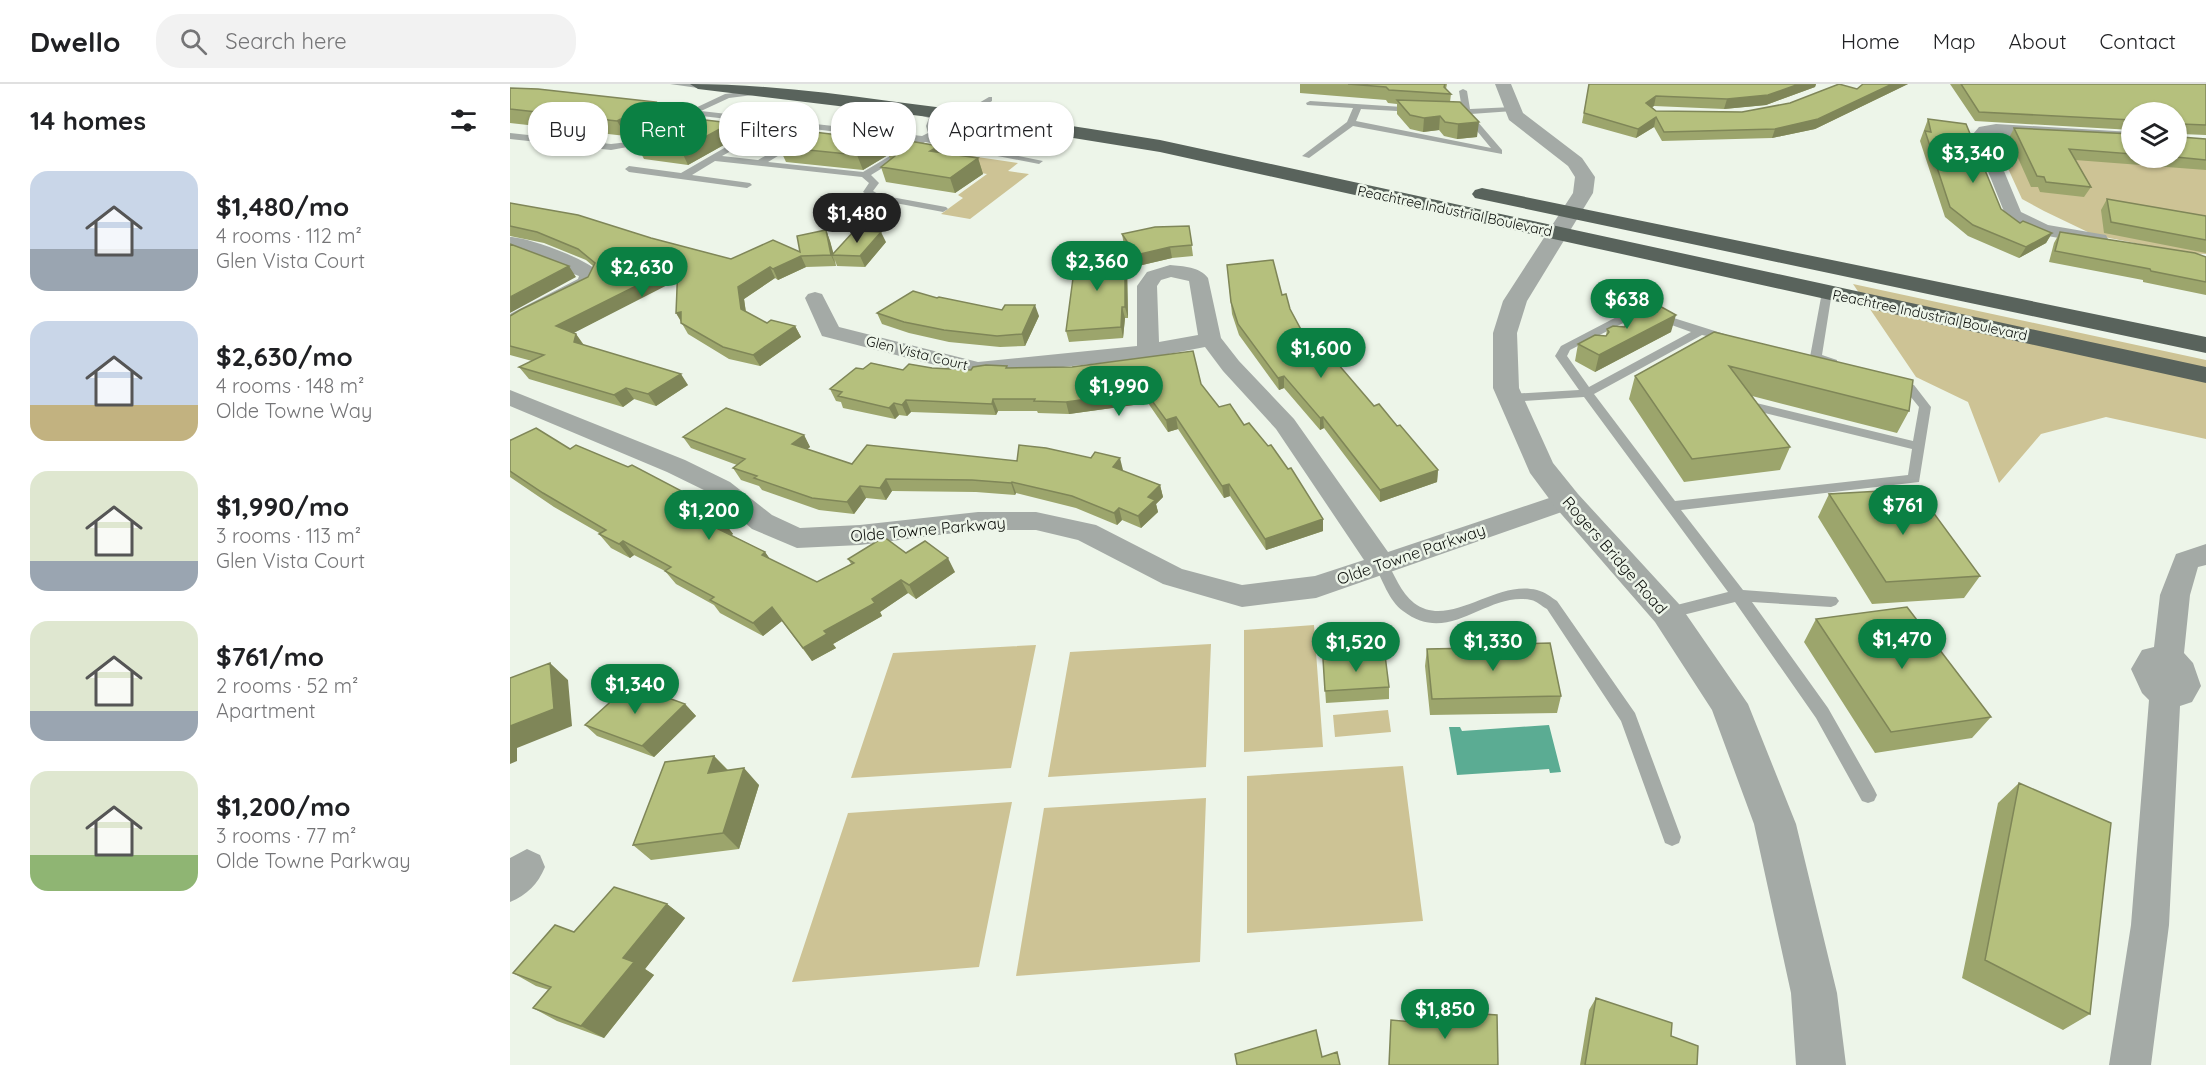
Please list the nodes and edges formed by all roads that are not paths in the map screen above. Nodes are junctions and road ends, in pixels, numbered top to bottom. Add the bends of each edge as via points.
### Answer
1 (674, 84) edge
2 (699, 84) edge
3 (1503, 84) edge
4 (1463, 91) dead end
5 (770, 92) junction
6 (804, 95) junction
7 (958, 95) dead end
8 (995, 100) joint
9 (712, 102) junction
10 (990, 102) edge
11 (1310, 103) dead end
12 (707, 104) edge
13 (1358, 106) junction
14 (928, 110) edge
15 (1513, 110) junction
16 (1425, 111) edge
17 (1448, 112) edge
18 (1467, 112) junction
19 (707, 114) edge
20 (928, 114) edge
21 (1351, 123) junction
22 (1074, 131) edge
23 (928, 135) edge
24 (510, 136) edge
25 (2121, 137) edge
26 (922, 139) junction
27 (928, 140) edge
28 (916, 143) edge
29 (620, 146) edge
30 (1297, 154) joint
31 (896, 156) edge
32 (1012, 156) edge
33 (713, 158) junction
34 (1039, 161) dead end
35 (1328, 161) dead end
36 (760, 163) junction
37 (629, 169) dead end
38 (865, 175) junction
39 (683, 176) junction
40 (747, 185) dead end
41 (1463, 190) dead end
42 (943, 209) dead end
43 (1565, 223) junction
44 (510, 243) edge
45 (2116, 243) edge
46 (1827, 292) junction
47 (815, 298) dead end
48 (1630, 314) junction
49 (510, 322) edge
50 (1606, 327) junction
51 (1638, 328) edge
52 (1700, 331) junction
53 (1588, 336) junction
54 (1210, 339) junction
55 (1615, 340) edge
56 (1746, 341) edge
57 (1648, 344) edge
58 (2206, 345) edge
59 (1597, 349) edge
60 (1148, 351) junction
61 (1626, 356) edge
62 (1655, 356) junction
63 (1608, 365) edge
64 (1634, 367) junction
65 (1847, 368) edge
66 (2206, 375) edge
67 (1616, 377) junction
68 (1878, 378) edge
69 (1587, 393) junction
70 (510, 397) edge
71 (1510, 398) junction
72 (1741, 404) edge
73 (1919, 447) junction
74 (1567, 501) junction
75 (1671, 506) junction
76 (2206, 554) edge
77 (1381, 564) junction
78 (1740, 595) junction
79 (1831, 601) dead end
80 (1667, 613) junction
81 (1868, 795) dead end
82 (1672, 837) dead end
83 (1821, 1065) edge
84 (2130, 1065) edge

1 - 9 lane via 719,91
2 - 5 highway, Peachtree Industrial Boulevard
3 - 15 street, Rogers Bridge Road
4 - 18 lane
5 - 6 highway, Peachtree Industrial Boulevard
5 - 9 lane via 728,96
6 - 14 highway, Peachtree Industrial Boulevard
6 - 20 lane
7 - 8 highway
8 - 10 lane
9 - 12 lane
11 - 13 lane
13 - 16 lane
13 - 21 lane
15 - 18 lane
15 - 43 street, Rogers Bridge Road via 1515,116 1575,162 1585,177 1583,194
17 - 18 lane
18 - 21 lane via 1499,152
19 - 26 lane
21 - 30 lane
22 - 43 highway, Peachtree Industrial Boulevard
23 - 26 lane
24 - 29 lane
25 - 45 street via 1985,130 1981,134 2005,194 2094,238
26 - 27 lane
26 - 28 lane
30 - 35 highway
31 - 38 lane
32 - 34 lane
33 - 36 lane
33 - 36 lane via 748,138 797,142
33 - 39 lane
36 - 38 lane
37 - 39 lane
38 - 42 lane via 878,180 868,192 877,197
39 - 40 lane
41 - 43 highway, Peachtree Industrial Boulevard
43 - 46 highway, Peachtree Industrial Boulevard
43 - 58 highway, Peachtree Industrial Boulevard
43 - 71 street, Rogers Bridge Road via 1515,301 1505,333 1506,388
44 - 49 street via 590,274 586,283
46 - 65 lane via 1810,356
46 - 66 highway, Peachtree Industrial Boulevard
47 - 60 street, Glen Vista Court via 830,331 978,369
48 - 50 lane
48 - 51 lane
48 - 52 lane via 1642,311
50 - 53 lane
50 - 55 lane
52 - 56 lane
52 - 62 lane
53 - 59 lane
53 - 69 lane via 1565,348 1561,356
54 - 60 street, Glen Vista Court
54 - 60 street via 1198,278 1170,271 1154,276 1147,286
54 - 77 street via 1285,424
57 - 62 lane
61 - 64 lane
62 - 64 lane
63 - 67 lane
64 - 67 lane
67 - 69 lane
68 - 73 lane via 1910,388 1925,407
69 - 71 lane
69 - 75 lane
70 - 77 street, Olde Towne Parkway via 721,488 762,522 797,538 978,521 1036,521 1086,532 1173,577 1242,596 1316,587
71 - 74 street, Rogers Bridge Road via 1540,466
72 - 73 lane
73 - 75 lane via 1914,479
74 - 77 street, Olde Towne Parkway
74 - 80 street, Rogers Bridge Road
75 - 78 lane
76 - 84 street via 2186,561 2175,595 2168,657 2182,672 2185,686 2181,693 2165,695 2150,925
77 - 82 lane via 1406,605 1423,616 1447,618 1522,593 1537,595 1552,605 1629,718
78 - 79 lane
78 - 80 lane
78 - 81 lane via 1822,713
80 - 83 street, Rogers Bridge Road via 1729,704 1775,824 1814,993

